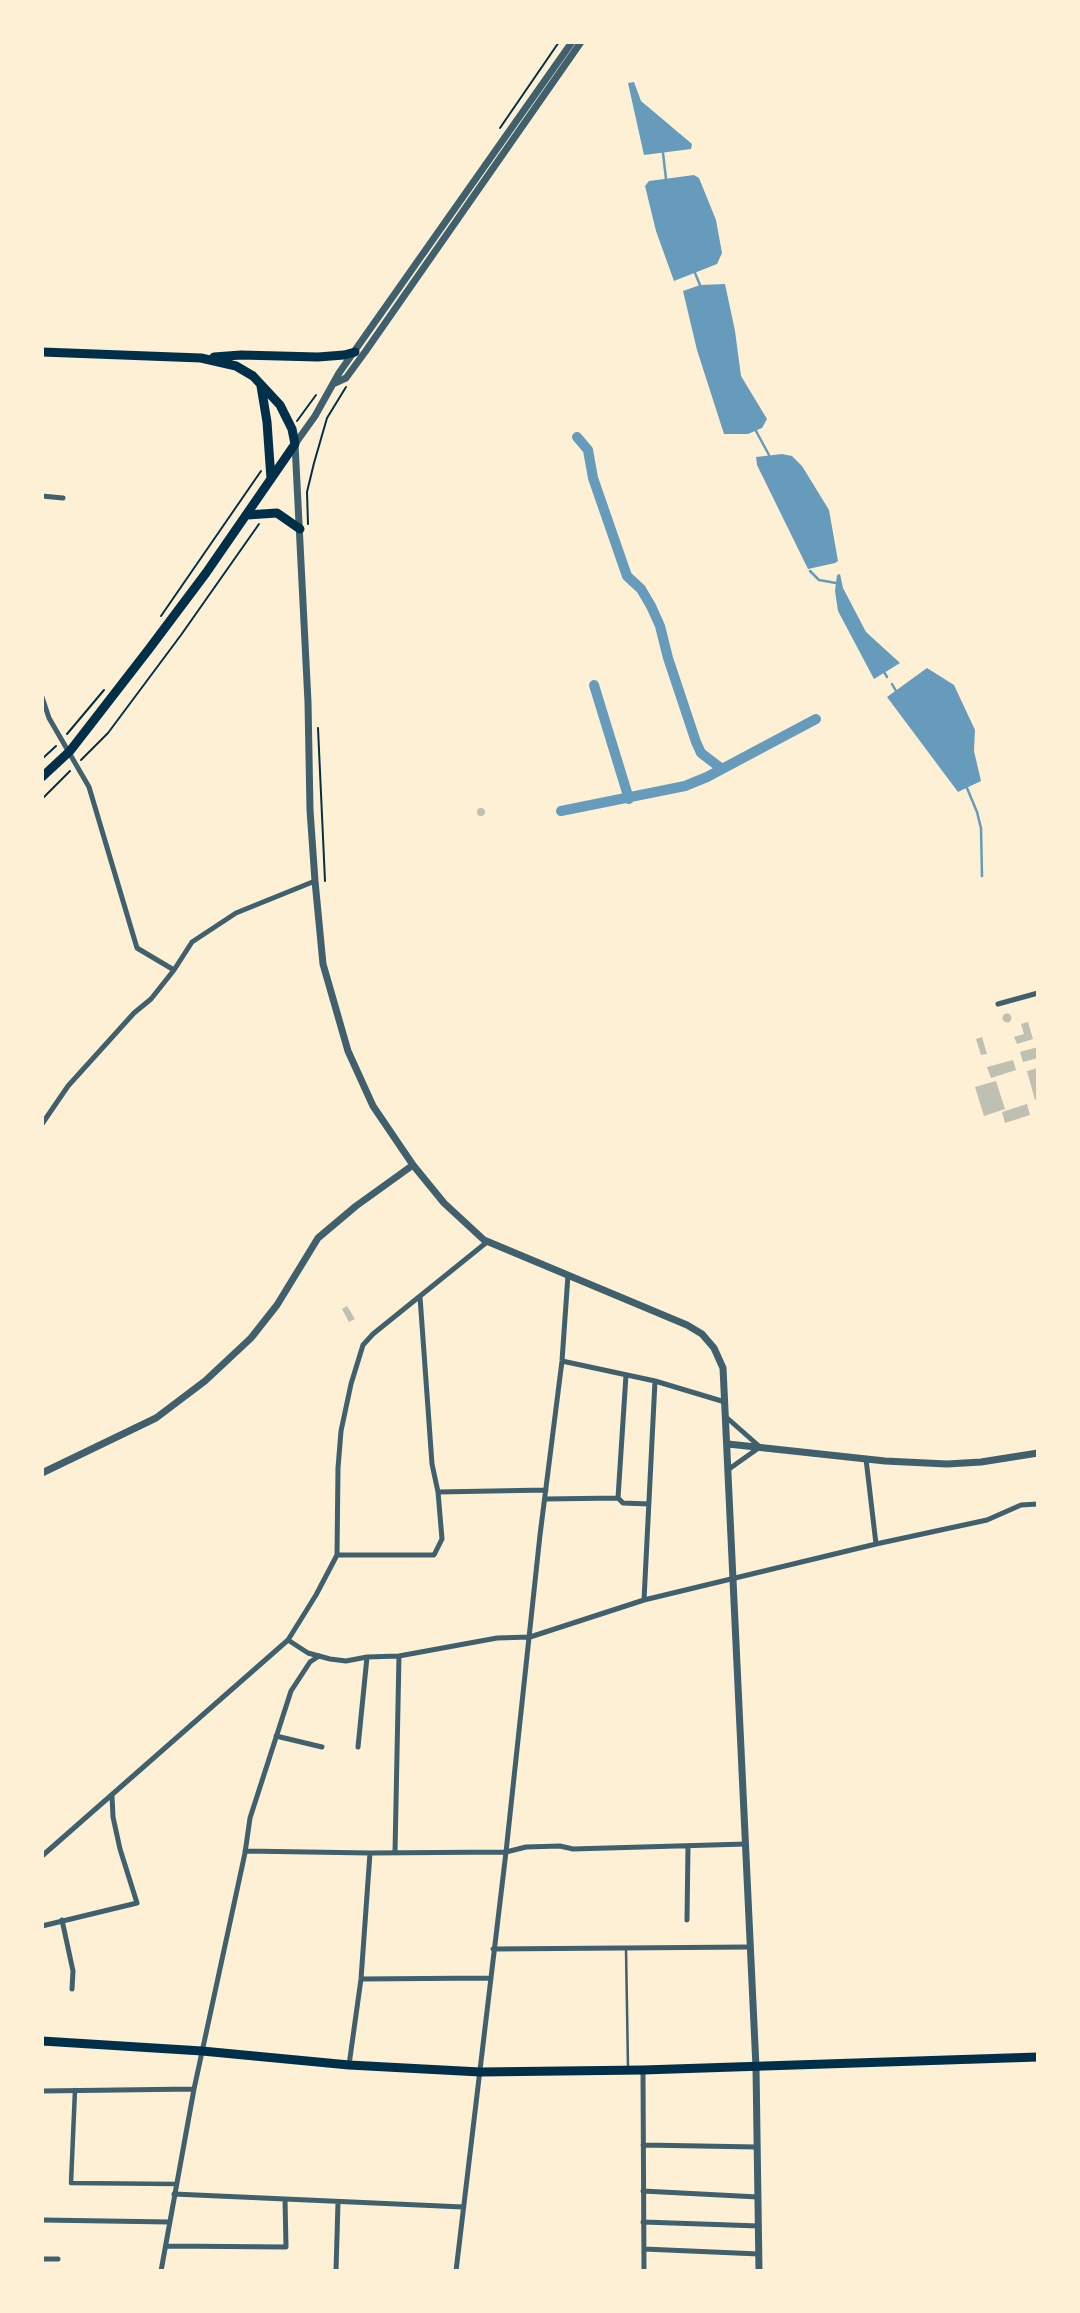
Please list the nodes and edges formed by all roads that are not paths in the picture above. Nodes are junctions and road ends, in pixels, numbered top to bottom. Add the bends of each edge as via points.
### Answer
1 (572, 42) edge
2 (581, 42) edge
3 (42, 352) edge
4 (355, 352) junction
5 (201, 358) junction
6 (335, 383) junction
7 (261, 384) junction
8 (295, 444) junction
9 (271, 479) junction
10 (42, 496) edge
11 (64, 498) dead end
12 (247, 514) junction
13 (304, 532) junction
14 (42, 697) edge
15 (71, 751) junction
16 (42, 777) edge
17 (315, 881) junction
18 (174, 970) junction
19 (1038, 993) edge
20 (998, 1004) dead end
21 (42, 1124) edge
22 (413, 1165) junction
23 (487, 1241) junction
24 (568, 1275) junction
25 (420, 1296) junction
26 (562, 1361) junction
27 (626, 1375) junction
28 (655, 1381) junction
29 (725, 1402) junction
30 (726, 1417) junction
31 (728, 1444) junction
32 (760, 1447) junction
33 (1038, 1453) edge
34 (866, 1459) junction
35 (729, 1469) junction
36 (42, 1473) edge
37 (546, 1490) junction
38 (438, 1492) junction
39 (545, 1499) junction
40 (618, 1499) junction
41 (649, 1504) junction
42 (1038, 1504) edge
43 (876, 1544) junction
44 (337, 1555) junction
45 (734, 1577) junction
46 (643, 1600) junction
47 (530, 1637) junction
48 (288, 1640) junction
49 (319, 1656) junction
50 (399, 1656) junction
51 (367, 1657) junction
52 (276, 1736) junction
53 (322, 1746) dead end
54 (358, 1747) dead end
55 (112, 1796) junction
56 (746, 1844) junction
57 (688, 1846) junction
58 (245, 1851) junction
59 (395, 1852) junction
60 (506, 1852) junction
61 (370, 1853) junction
62 (42, 1856) edge
63 (62, 1920) junction
64 (687, 1920) dead end
65 (42, 1926) edge
66 (750, 1947) junction
67 (493, 1949) junction
68 (626, 1949) junction
69 (490, 1978) junction
70 (361, 1979) junction
71 (72, 1989) dead end
72 (42, 2041) edge
73 (202, 2051) junction
74 (1038, 2057) edge
75 (349, 2065) junction
76 (756, 2067) junction
77 (643, 2070) junction
78 (628, 2071) junction
79 (480, 2072) junction
80 (194, 2089) junction
81 (75, 2090) junction
82 (42, 2091) edge
83 (643, 2145) junction
84 (757, 2147) junction
85 (176, 2184) junction
86 (643, 2192) junction
87 (174, 2194) junction
88 (758, 2197) junction
89 (285, 2199) junction
90 (341, 2202) junction
91 (463, 2207) junction
92 (42, 2220) edge
93 (170, 2221) junction
94 (643, 2222) junction
95 (759, 2226) junction
96 (166, 2246) junction
97 (643, 2249) junction
98 (759, 2254) junction
99 (42, 2259) edge
100 (58, 2259) dead end
101 (161, 2271) edge
102 (336, 2271) edge
103 (456, 2271) edge
104 (643, 2271) edge
105 (759, 2271) edge

1 - 4 street
2 - 6 street via 352,369
3 - 5 main road
4 - 5 main road via 318,357
4 - 6 street
5 - 7 main road via 236,366
6 - 8 street
7 - 8 main road via 280,405
7 - 9 main road
8 - 9 main road
8 - 13 street
9 - 12 main road
10 - 11 street
12 - 13 main road via 277,513
12 - 15 main road
13 - 17 street
14 - 15 street
15 - 16 main road
15 - 18 street via 89,787 137,947
17 - 18 street via 218,923 192,942
17 - 22 street via 323,964 348,1051 373,1106
18 - 21 street via 68,1086
19 - 20 street
22 - 23 street via 444,1203
22 - 36 street via 318,1238 251,1338 205,1381 156,1418
23 - 24 street
23 - 25 street
24 - 26 street
24 - 29 street via 702,1334 723,1368
25 - 38 street
25 - 44 street via 363,1345 341,1431
26 - 27 street
26 - 37 street
27 - 28 street
27 - 40 street
28 - 29 street
28 - 41 street
29 - 30 street
30 - 31 street
30 - 32 street
31 - 32 street
31 - 35 street
32 - 34 street
32 - 35 street
33 - 34 street via 947,1464
34 - 43 street
35 - 45 street
37 - 38 street
37 - 39 street
38 - 44 street via 442,1539 434,1555
39 - 40 street
39 - 47 street
40 - 41 street
41 - 46 street
42 - 43 street via 1021,1505 988,1520
43 - 45 street
44 - 48 street
45 - 46 street
45 - 56 street
46 - 47 street
47 - 50 street via 497,1638
47 - 60 street
48 - 49 street
48 - 55 street
49 - 51 street via 345,1661
49 - 52 street via 291,1691
50 - 51 street
50 - 59 street
51 - 54 street
52 - 53 street
52 - 58 street via 250,1818
55 - 62 street
55 - 63 street via 120,1849 137,1903
56 - 57 street
56 - 66 street
57 - 60 street via 538,1846
57 - 64 street
58 - 61 street
58 - 73 street
59 - 60 street
59 - 61 street
60 - 67 street
61 - 70 street
63 - 65 street
63 - 71 street via 73,1971
66 - 68 street
66 - 76 street
67 - 68 street
67 - 69 street
68 - 78 lane
69 - 70 street
69 - 79 street
70 - 75 street
72 - 73 main road
73 - 75 main road
73 - 80 street
74 - 76 main road
75 - 79 main road
76 - 77 main road
76 - 84 street
77 - 78 main road
77 - 83 street
78 - 79 main road
79 - 91 street
80 - 81 street
80 - 85 street
81 - 82 street
81 - 85 street via 71,2183
83 - 84 street
83 - 86 street
84 - 88 street
85 - 87 street
86 - 88 street
86 - 94 street
87 - 89 street
87 - 93 street
88 - 95 street
89 - 90 street
89 - 96 street via 286,2247
90 - 91 street
90 - 102 street
91 - 103 street
92 - 93 street
93 - 96 street
94 - 95 street
94 - 97 street
95 - 98 street
96 - 101 street
97 - 98 street
97 - 104 street
98 - 105 street
99 - 100 street

